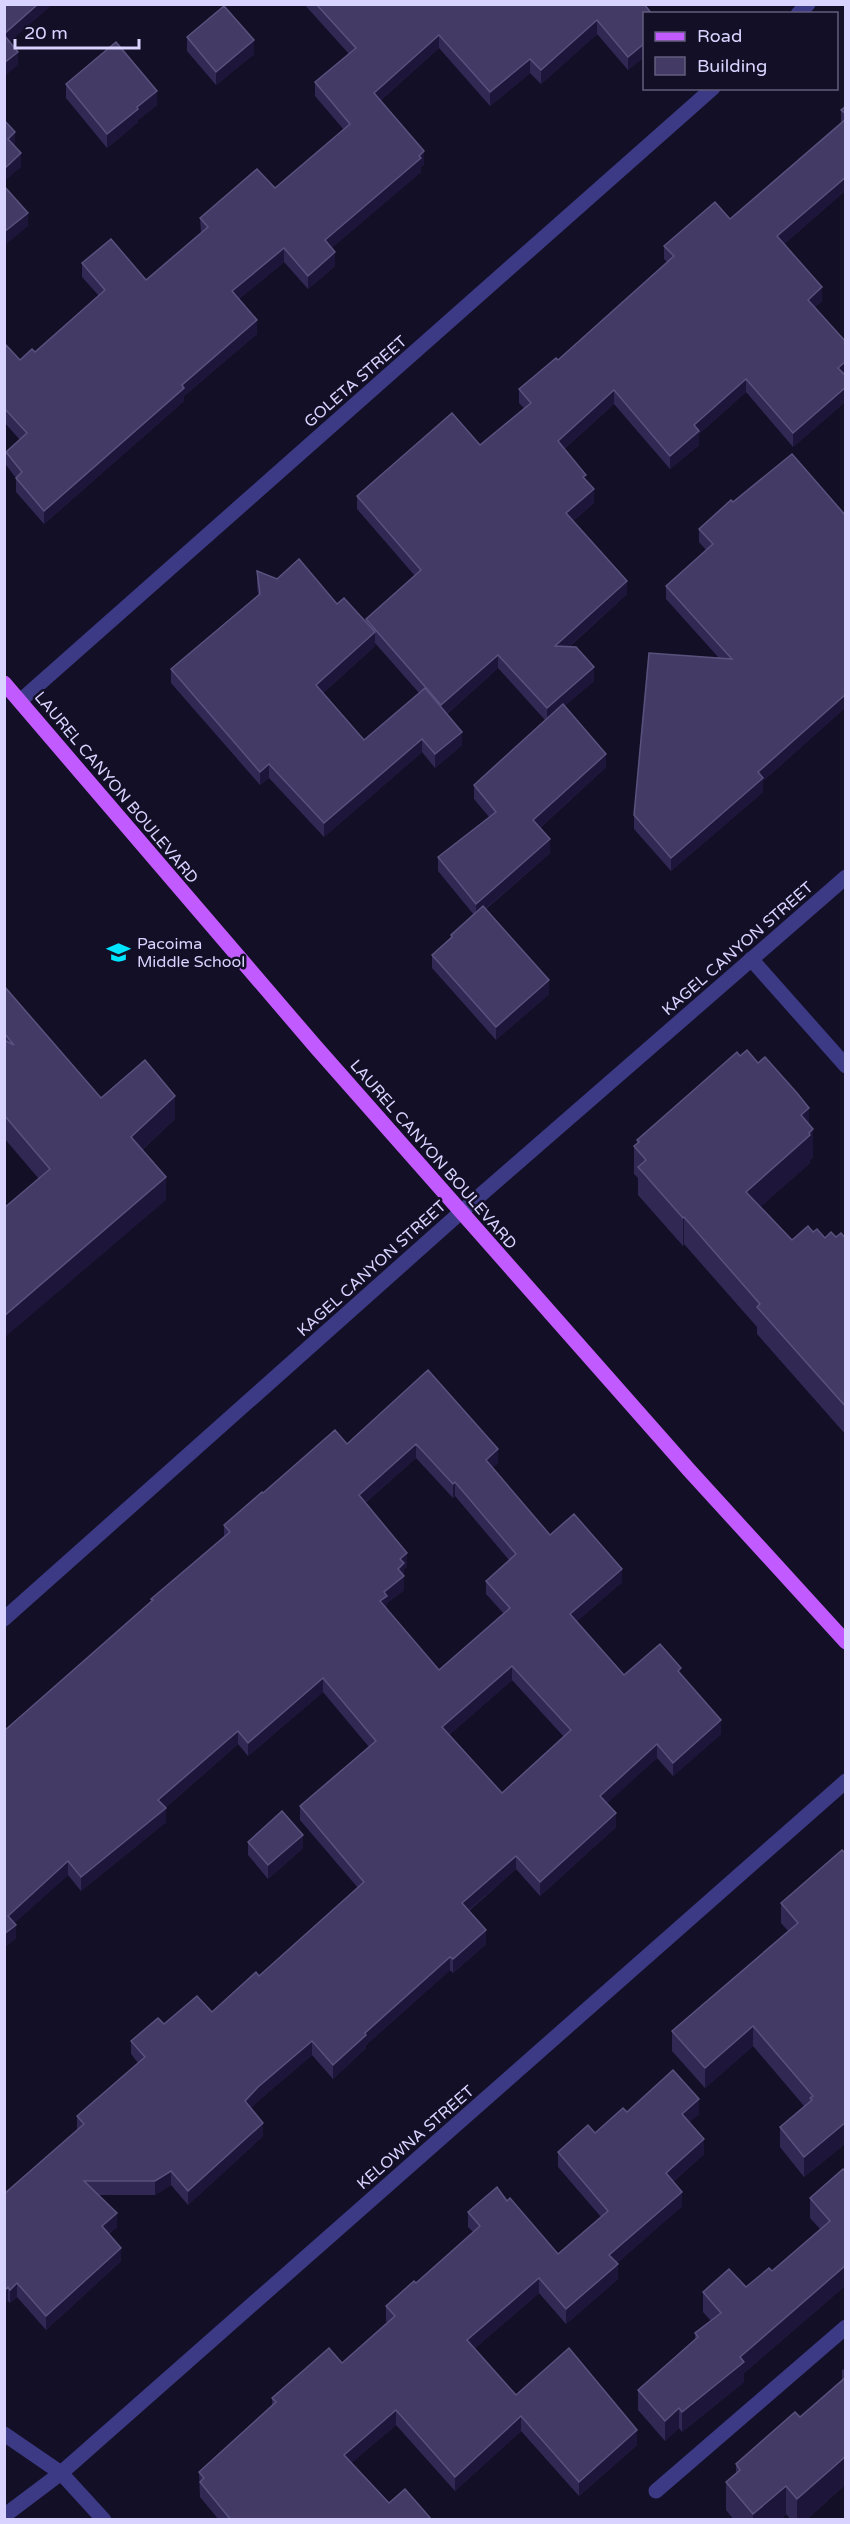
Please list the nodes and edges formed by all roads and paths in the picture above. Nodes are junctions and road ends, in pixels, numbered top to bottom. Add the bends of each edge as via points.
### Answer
1 (711, 90) edge
2 (4, 683) edge
3 (20, 701) junction
4 (846, 877) edge
5 (751, 959) junction
6 (846, 1066) edge
7 (461, 1212) junction
8 (4, 1619) edge
9 (846, 1642) edge
10 (846, 1781) edge
11 (846, 2327) edge
12 (4, 2434) edge
13 (61, 2473) junction
14 (656, 2491) dead end
15 (4, 2516) edge
16 (104, 2520) edge

1 - 3 street, GOLETA STREET
2 - 3 main road, LAUREL CANYON BOULEVARD
3 - 7 main road, LAUREL CANYON BOULEVARD
4 - 5 street, KAGEL CANYON STREET
5 - 6 street
5 - 7 street, KAGEL CANYON STREET
7 - 8 street, KAGEL CANYON STREET
7 - 9 main road, LAUREL CANYON BOULEVARD
10 - 13 street, KELOWNA STREET
11 - 14 street
12 - 13 street
13 - 15 street, KELOWNA STREET
13 - 16 street

